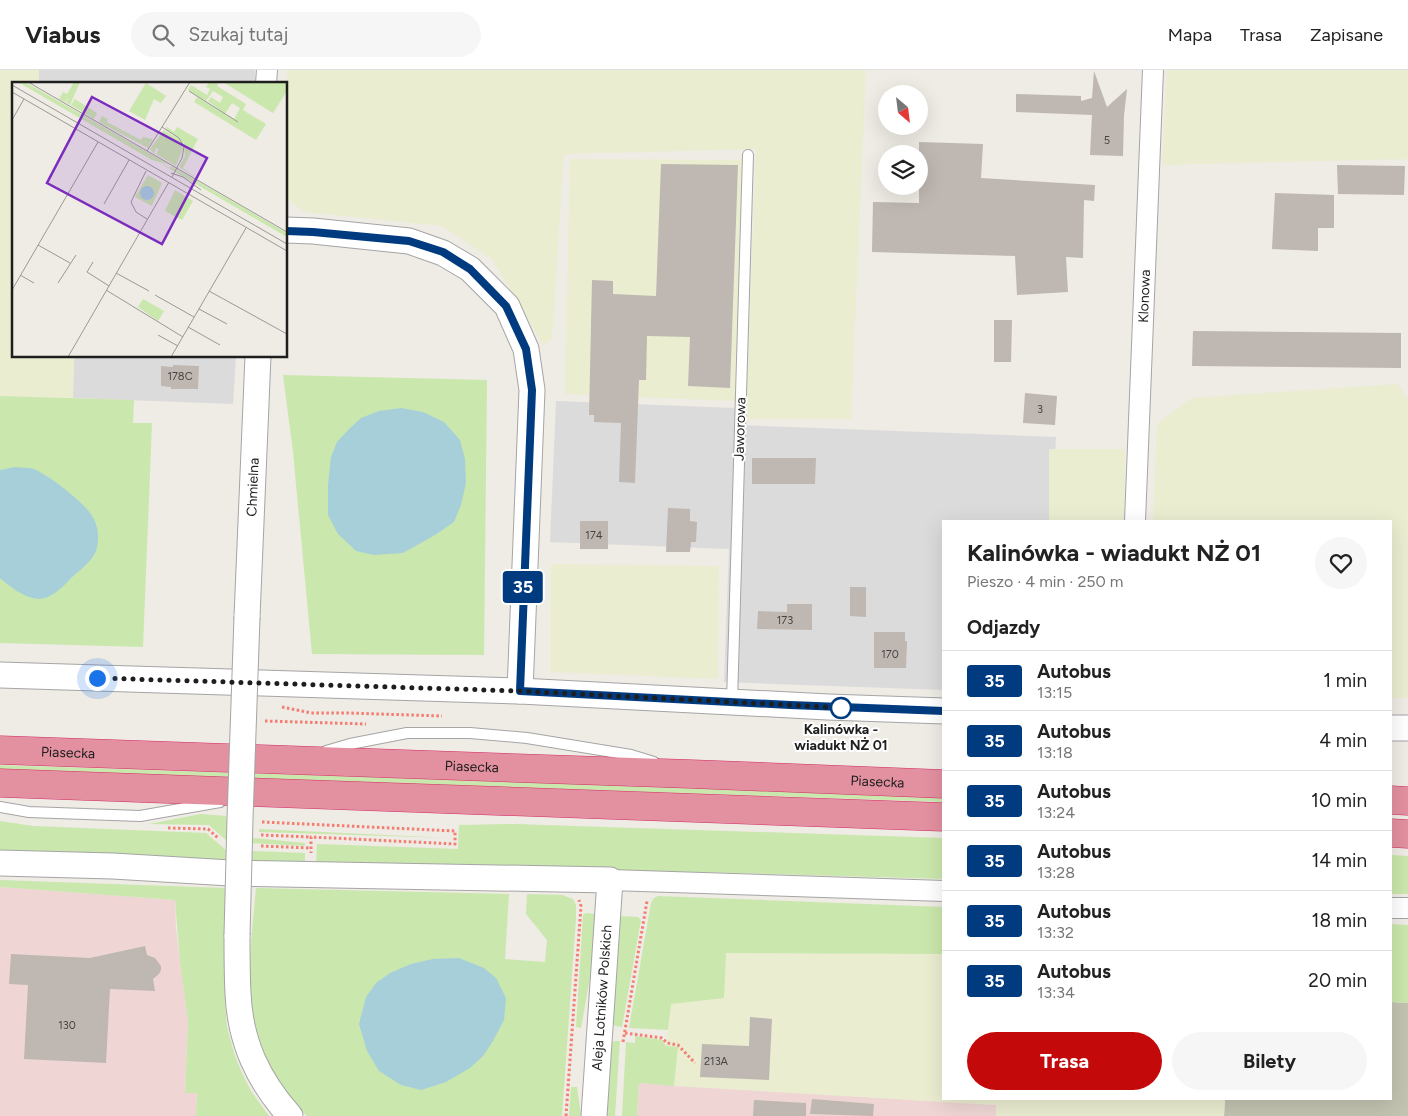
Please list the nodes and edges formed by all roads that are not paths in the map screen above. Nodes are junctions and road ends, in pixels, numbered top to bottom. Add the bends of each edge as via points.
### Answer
1 (1153, 70) edge
2 (748, 155) dead end
3 (288, 230) edge
4 (258, 358) edge
5 (1135, 520) edge
6 (0, 675) edge
7 (520, 691) junction
8 (732, 703) junction
9 (942, 711) edge
10 (1392, 728) edge
11 (1408, 728) edge
12 (0, 750) edge
13 (0, 783) edge
14 (942, 784) edge
15 (265, 794) junction
16 (1392, 800) edge
17 (1408, 801) edge
18 (0, 807) edge
19 (942, 817) edge
20 (1392, 833) edge
21 (1408, 834) edge
22 (0, 863) edge
23 (610, 880) junction
24 (942, 891) edge
25 (1392, 908) edge
26 (1408, 908) edge
27 (290, 1116) edge
28 (594, 1116) edge

1 - 5 street, Klonowa
2 - 8 lane, Jaworowa
3 - 7 street via 409,241 443,252 470,269 506,306 526,349 532,390
4 - 27 street, Chmielna, bridge via 240,819 238,994 241,1024 256,1068 267,1088
6 - 7 street
7 - 8 street
8 - 9 street
10 - 11 street
12 - 14 highway, Piasecka
13 - 15 highway
15 - 18 lane via 140,816 29,812
15 - 19 highway
16 - 17 highway
20 - 21 highway
22 - 23 street via 230,873
23 - 24 street
23 - 28 street, Aleja Lotników Polskich
25 - 26 street

